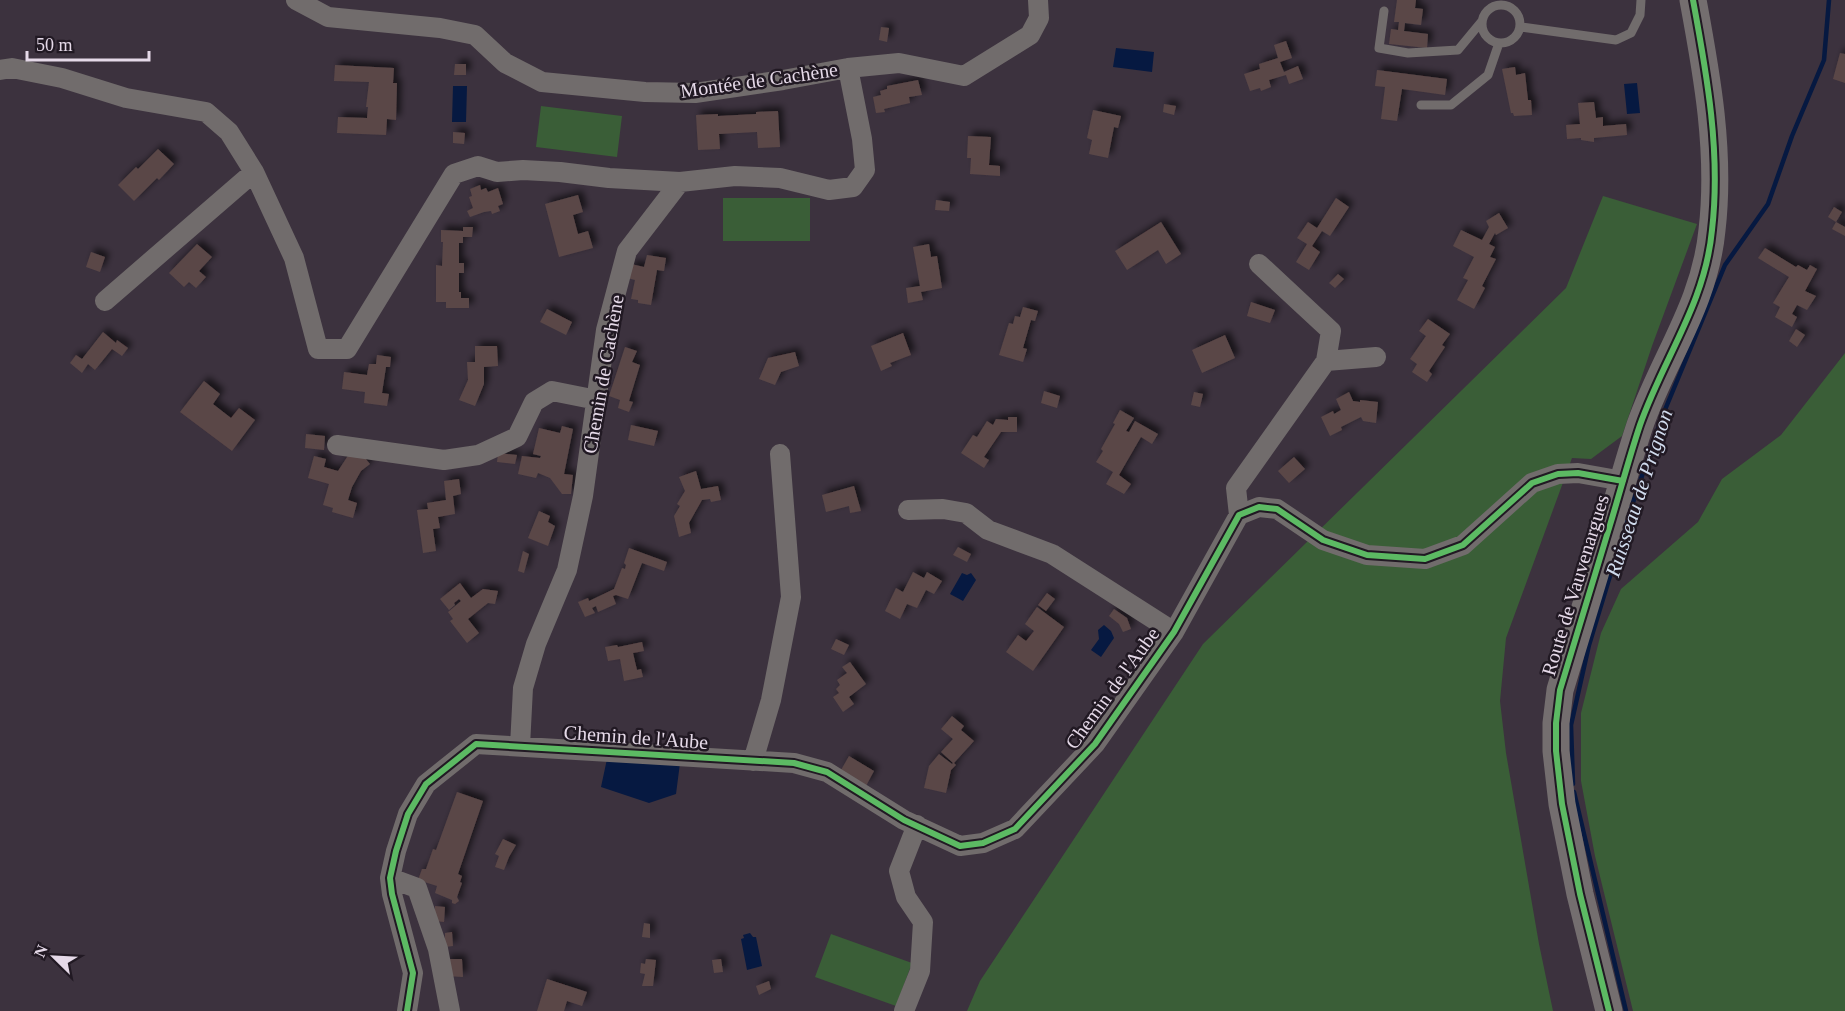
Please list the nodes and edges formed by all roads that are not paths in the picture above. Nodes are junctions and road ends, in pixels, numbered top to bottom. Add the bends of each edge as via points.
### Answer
1 (296, 0) edge
2 (1038, 0) edge
3 (1641, 0) edge
4 (1693, 0) edge
5 (1511, 3) edge
6 (1384, 11) dead end
7 (1482, 21) junction
8 (1521, 27) junction
9 (1499, 43) junction
10 (848, 69) junction
11 (0, 70) edge
12 (1421, 105) dead end
13 (254, 172) junction
14 (680, 182) junction
15 (1259, 264) dead end
16 (105, 301) dead end
17 (1376, 357) dead end
18 (1326, 361) junction
19 (597, 400) junction
20 (337, 445) dead end
21 (780, 454) dead end
22 (1623, 481) junction
23 (908, 510) dead end
24 (1239, 515) junction
25 (1174, 632) junction
26 (520, 746) junction
27 (753, 761) junction
28 (917, 825) junction
29 (390, 878) junction
30 (407, 1011) edge
31 (450, 1011) edge
32 (904, 1011) edge
33 (1610, 1011) edge

1 - 10 street, Montée de Cachène via 328,17 476,35 505,63 542,82 695,93
2 - 10 street via 1039,18 1030,35 964,76 899,63
3 - 8 lane via 1640,15 1631,33 1616,40
4 - 22 main road, Route de Vauvenargues via 1714,145 1716,190 1712,232 1692,312 1641,424
5 - 7 lane via 1487,10
5 - 8 lane
6 - 7 lane via 1378,48 1408,53 1458,50
7 - 9 lane via 1484,33 1492,42
8 - 9 lane via 1515,38
9 - 12 lane via 1488,75 1451,105
10 - 14 street via 865,170 853,187 829,190 780,178 735,176
11 - 13 street via 12,68 62,78 126,98 206,112 229,132
13 - 14 street via 294,258 318,349 346,349 454,174 478,166 496,172 523,170
13 - 16 street
14 - 19 street, Chemin de Cachène via 627,252 606,330
15 - 18 street via 1331,331
17 - 18 street
18 - 24 street via 1236,488
19 - 20 street via 552,391 534,402 517,438 478,455 444,460
19 - 26 street, Chemin de Cachène via 567,570 536,644 523,688
21 - 27 street via 792,597 771,700
22 - 24 street via 1578,473 1558,474 1532,483 1463,545 1425,559 1366,555 1323,540 1277,509 1258,507
22 - 33 main road, Route de Vauvenargues via 1560,690 1556,723 1562,804
23 - 25 street via 966,513 988,530 1053,554
24 - 25 street, Chemin de l'Aube
25 - 28 street, Chemin de l'Aube via 1095,744 1015,829 983,843 960,846
26 - 27 street, Chemin de l'Aube
26 - 29 street, Chemin de l'Aube via 476,744 426,784 408,814
27 - 28 street, Chemin de l'Aube via 794,763 827,772
28 - 32 street via 899,871 906,897 923,922 920,971
29 - 30 street, Chemin de l'Aube via 413,973
29 - 31 street via 417,888 438,949

